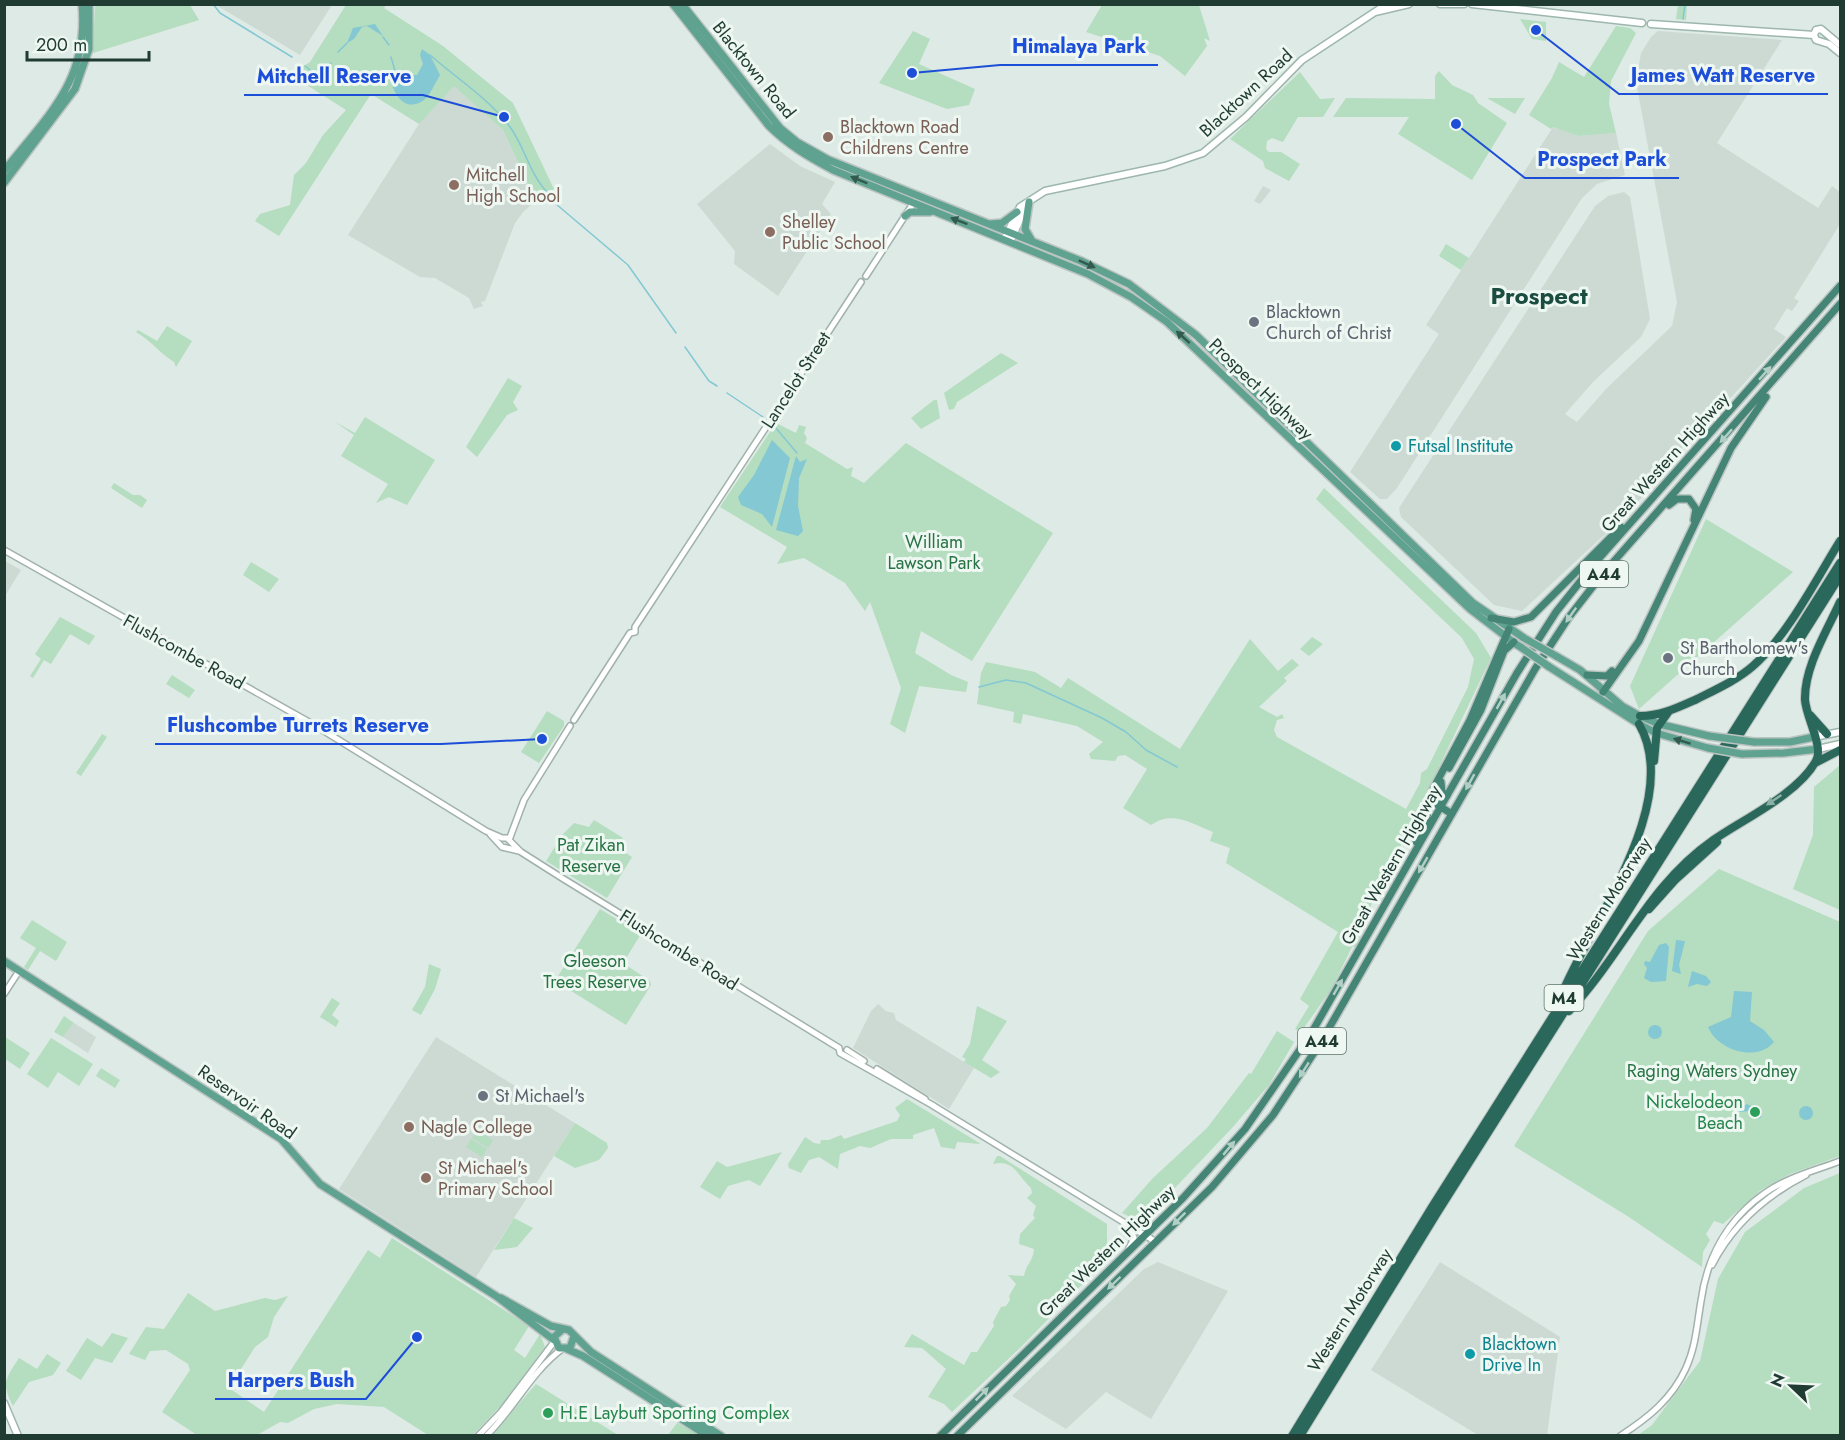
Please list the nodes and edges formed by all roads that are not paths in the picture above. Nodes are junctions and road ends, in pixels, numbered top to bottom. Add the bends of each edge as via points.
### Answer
1 (82, 4) edge
2 (89, 4) edge
3 (673, 4) edge
4 (682, 4) edge
5 (1387, 4) edge
6 (1409, 4) edge
7 (1440, 4) edge
8 (1464, 4) edge
9 (1472, 4) edge
10 (1375, 12) junction
11 (1814, 35) junction
12 (1824, 38) junction
13 (1839, 49) edge
14 (4, 171) edge
15 (4, 183) edge
16 (918, 195) junction
17 (913, 203) junction
18 (1027, 203) junction
19 (936, 212) junction
20 (1017, 213) junction
21 (905, 216) junction
22 (987, 224) junction
23 (1009, 237) junction
24 (1032, 242) junction
25 (1840, 286) edge
26 (1840, 304) edge
27 (1793, 361) junction
28 (1675, 474) junction
29 (1687, 479) junction
30 (1656, 494) junction
31 (1840, 535) edge
32 (1637, 536) junction
33 (1840, 541) edge
34 (4, 550) edge
35 (1840, 563) edge
36 (1840, 576) edge
37 (1840, 602) edge
38 (1491, 618) junction
39 (1507, 632) junction
40 (1777, 640) junction
41 (1516, 644) junction
42 (1587, 675) junction
43 (1603, 692) junction
44 (1669, 711) junction
45 (1808, 711) junction
46 (1639, 720) junction
47 (1659, 724) junction
48 (1840, 732) edge
49 (1656, 733) junction
50 (1827, 734) junction
51 (1814, 737) junction
52 (1840, 744) edge
53 (1818, 748) junction
54 (1840, 750) edge
55 (1815, 764) junction
56 (1653, 766) junction
57 (1441, 782) junction
58 (1448, 796) junction
59 (1429, 801) junction
60 (1439, 810) junction
61 (1451, 817) junction
62 (486, 831) junction
63 (506, 839) junction
64 (502, 846) junction
65 (520, 852) junction
66 (1396, 885) junction
67 (4, 962) edge
68 (19, 971) junction
69 (4, 994) edge
70 (1556, 1012) junction
71 (1557, 1023) junction
72 (1840, 1161) edge
73 (1129, 1226) junction
74 (1145, 1235) junction
75 (1156, 1242) junction
76 (1127, 1252) junction
77 (496, 1296) junction
78 (563, 1329) junction
79 (574, 1336) junction
80 (554, 1341) junction
81 (564, 1349) junction
82 (4, 1403) edge
83 (18, 1436) edge
84 (478, 1436) edge
85 (486, 1436) edge
86 (708, 1436) edge
87 (721, 1436) edge
88 (940, 1436) edge
89 (957, 1436) edge
90 (1292, 1436) edge
91 (1300, 1436) edge
92 (1620, 1436) edge

1 - 14 main road via 83,40 72,80
2 - 15 main road via 89,49 75,89
17 -> 3 main road, Prospect Highway via 833,170 784,141
4 - 16 main road, Blacktown Road via 790,138 829,160
5 - 10 main road, Blacktown Road
6 - 10 main road, Blacktown Road
7 - 8 main road
9 - 11 main road via 1642,22 1648,19 1652,24
10 - 18 main road, Blacktown Road via 1302,60 1246,117 1203,153 1172,164 1045,191
11 - 12 main road via 1816,40
11 - 12 main road via 1819,29
12 - 13 main road
16 - 17 street
16 - 22 main road, Blacktown Road
17 - 19 main road, Prospect Highway
17 - 21 street
18 - 20 main road, Blacktown Road
18 - 23 main road
18 - 24 main road via 1025,229
19 - 21 main road
23 -> 19 main road, Prospect Highway
20 - 22 main road via 1002,223
20 - 23 main road, Blacktown Road
21 - 63 street, Lancelot Street via 866,276 861,277 635,627 629,628 630,633 574,720 569,720 570,726 524,800
22 - 23 main road, Blacktown Road
23 - 24 main road, Prospect Highway
39 -> 23 main road, Prospect Highway via 1470,609 1167,322 1131,297
24 -> 38 main road, Prospect Highway via 1129,284 1186,326
28 -> 25 highway, Great Western Highway / A44
26 - 27 highway, Great Western Highway / A44
27 -> 29 highway, Great Western Highway / A44
27 - 43 highway via 1740,431 1642,635
28 - 29 highway via 1677,481
28 - 30 highway, Great Western Highway / A44
29 - 32 highway, Great Western Highway / A44
30 - 38 highway via 1536,613 1514,622
58 -> 30 highway, Great Western Highway / A44 via 1551,619
31 - 40 highway via 1779,629
32 - 42 highway via 1677,499 1689,499 1695,505 1694,519 1634,645 1607,676
32 -> 61 highway, Great Western Highway / A44 via 1584,596 1554,639
33 - 40 highway
34 - 62 street, Flushcombe Road via 316,726
35 - 70 highway, Western Motorway / M4
36 - 71 highway, Western Motorway / M4
37 - 45 highway via 1808,681
38 - 39 main road, Prospect Highway
39 - 41 main road, Prospect Highway
39 - 42 main road, Prospect Highway, bridge
39 - 59 highway via 1480,699
40 - 44 highway via 1761,659 1732,681
41 - 46 main road, Prospect Highway, bridge
41 - 57 highway via 1504,651 1481,710
42 - 43 main road, Prospect Highway
43 - 46 main road, Prospect Highway
44 - 46 highway
44 - 47 highway
45 - 50 highway
45 - 51 highway
46 - 47 main road, Prospect Highway
46 - 49 main road, Prospect Highway
46 - 56 highway
47 - 49 highway
47 - 51 main road, Prospect Highway, bridge via 1754,742
48 - 50 main road, Prospect Highway
53 -> 49 main road, Prospect Highway, bridge via 1742,754
49 - 56 highway
50 - 51 main road, Prospect Highway
51 - 53 highway
52 - 53 main road, Prospect Highway
53 - 55 highway
54 - 55 highway
55 -> 71 highway via 1781,796 1700,850 1669,878 1583,996
56 - 70 highway via 1649,797 1626,866 1571,972
57 - 58 highway via 1442,792
57 - 60 highway via 1435,794
58 - 60 highway, Great Western Highway / A44
59 - 60 highway
59 - 66 highway via 1426,821
60 - 61 highway
60 - 66 highway, Great Western Highway / A44
61 -> 75 highway, Great Western Highway / A44 via 1296,1082 1244,1151
62 - 63 street, Flushcombe Road
62 - 64 street, Flushcombe Road
63 - 64 street
63 - 65 street, Flushcombe Road
64 - 65 street, Flushcombe Road
65 - 73 street, Flushcombe Road via 839,1048 839,1052 846,1052
74 -> 66 highway, Great Western Highway / A44 via 1217,1163 1272,1093 1312,1032
67 - 68 main road, Reservoir Road
68 - 69 street
68 - 77 main road, Reservoir Road via 281,1139 320,1184
70 - 90 highway, Western Motorway / M4
71 - 91 highway, Western Motorway / M4
72 - 92 street via 1780,1184 1747,1208 1709,1263 1695,1343 1682,1377 1654,1412
73 - 74 street
73 - 76 street via 1134,1238
74 - 75 street
74 - 76 highway, Great Western Highway / A44
75 -> 89 highway, Great Western Highway / A44
88 -> 76 highway, Great Western Highway / A44
77 - 78 main road, Reservoir Road
77 - 80 main road, Reservoir Road
78 - 79 main road
78 - 80 main road
79 - 81 main road via 572,1346
79 - 87 main road via 591,1352
80 - 81 main road
80 - 84 street
81 - 85 street via 542,1365
81 - 86 main road via 583,1356
82 - 83 main road

